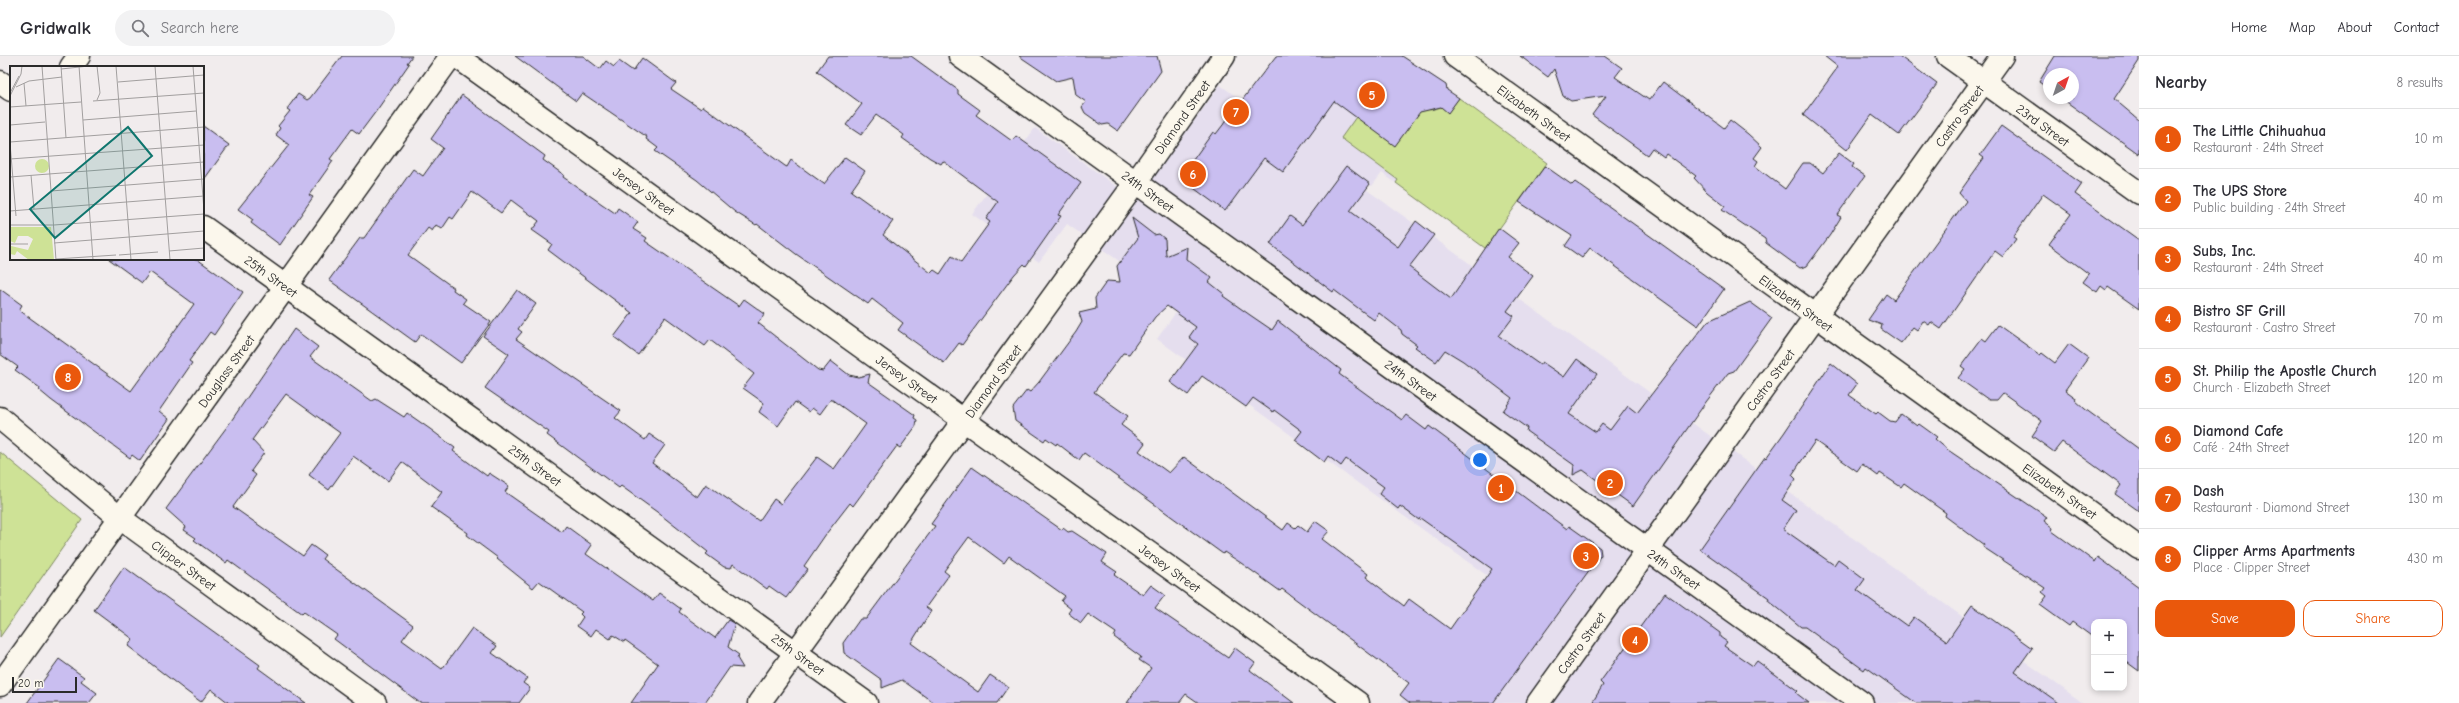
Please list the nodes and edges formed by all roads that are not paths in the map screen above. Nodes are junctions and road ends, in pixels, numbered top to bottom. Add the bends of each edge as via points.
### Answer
1 (79, 56) edge
2 (451, 56) edge
3 (456, 56) edge
4 (960, 56) edge
5 (1224, 56) edge
6 (1455, 56) edge
7 (1948, 56) edge
8 (2002, 56) edge
9 (72, 66) edge
10 (0, 82) edge
11 (1984, 82) junction
12 (10, 89) edge
13 (1136, 182) junction
14 (2139, 193) edge
15 (204, 228) edge
16 (286, 287) junction
17 (1815, 317) junction
18 (0, 418) edge
19 (964, 420) junction
20 (120, 518) junction
21 (2139, 548) edge
22 (1648, 550) junction
23 (796, 652) junction
24 (0, 685) edge
25 (375, 703) edge
26 (759, 703) edge
27 (866, 703) edge
28 (1358, 703) edge
29 (1538, 703) edge
30 (1862, 703) edge

1 - 9 street
2 - 16 street, Douglass Street
3 - 19 street, Jersey Street
4 - 13 street, 24th Street
5 - 13 street, Diamond Street
6 - 17 street, Elizabeth Street
7 - 11 street, 23rd Street
8 - 11 street, Castro Street
10 - 12 street
11 - 14 street, 23rd Street
11 - 17 street, Castro Street
13 - 19 street, Diamond Street
13 - 22 street, 24th Street
15 - 16 street, 25th Street
16 - 20 street, Douglass Street
16 - 23 street, 25th Street
17 - 21 street, Elizabeth Street
17 - 22 street, Castro Street
18 - 20 street, Clipper Street
19 - 23 street, Diamond Street
19 - 28 street, Jersey Street
20 - 24 street, Douglass Street
20 - 25 street, Clipper Street
22 - 29 street, Castro Street
22 - 30 street, 24th Street
23 - 26 street, Diamond Street
23 - 27 street, 25th Street

